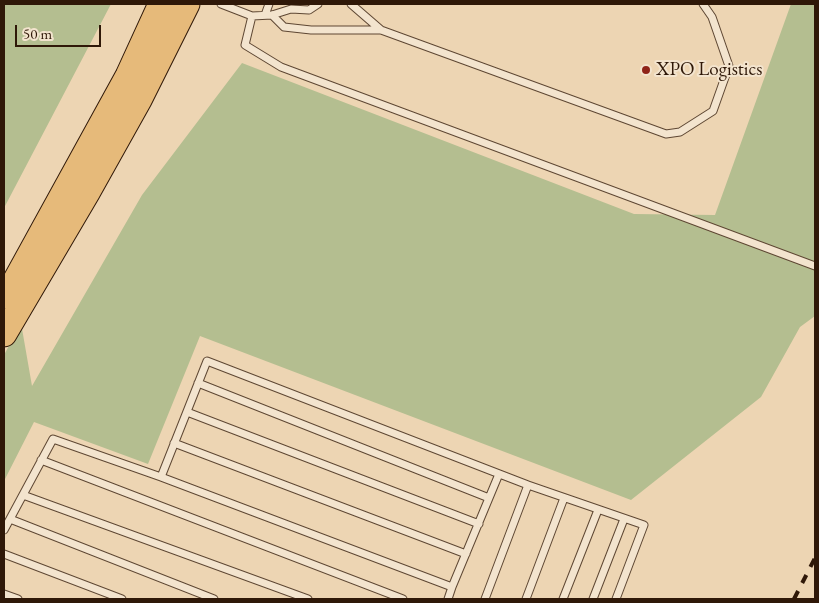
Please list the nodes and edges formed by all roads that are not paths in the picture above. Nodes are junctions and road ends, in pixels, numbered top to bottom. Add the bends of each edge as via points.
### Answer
1 (145, 4) edge
2 (161, 4) edge
3 (187, 4) edge
4 (221, 4) edge
5 (269, 4) edge
6 (318, 4) edge
7 (351, 4) edge
8 (703, 4) edge
9 (268, 15) junction
10 (252, 16) junction
11 (381, 30) junction
12 (815, 266) edge
13 (4, 270) edge
14 (4, 302) edge
15 (5, 332) edge
16 (198, 383) junction
17 (187, 412) junction
18 (174, 444) junction
19 (42, 460) junction
20 (499, 474) junction
21 (161, 477) junction
22 (528, 485) junction
23 (23, 495) junction
24 (489, 498) junction
25 (564, 498) junction
26 (598, 510) junction
27 (10, 519) junction
28 (624, 519) junction
29 (479, 524) junction
30 (4, 530) edge
31 (4, 554) edge
32 (466, 554) junction
33 (452, 587) junction
34 (4, 594) edge
35 (18, 599) edge
36 (122, 599) edge
37 (214, 599) edge
38 (308, 599) edge
39 (403, 599) edge
40 (448, 599) edge
41 (486, 599) edge
42 (526, 599) edge
43 (563, 599) edge
44 (593, 599) edge
45 (616, 599) edge

1 - 13 highway via 82,132
2 - 14 highway via 128,76
3 - 15 highway via 131,114
4 - 10 lane
5 - 9 lane
6 - 9 lane via 309,10 291,9
7 - 11 lane
8 - 11 lane via 712,17 729,66 713,111 680,132 666,134
9 - 10 lane
9 - 11 lane via 284,27
10 - 12 lane via 244,45 281,67
16 - 17 lane
16 - 20 lane via 207,361
16 - 24 lane
17 - 18 lane
17 - 29 lane
18 - 21 lane
18 - 32 lane
19 - 21 lane via 53,439
19 - 23 lane
19 - 39 lane
20 - 22 lane
20 - 24 lane
21 - 33 lane
22 - 25 lane
22 - 41 lane
23 - 27 lane
23 - 38 lane
24 - 29 lane
25 - 26 lane
25 - 42 lane
26 - 28 lane
26 - 43 lane
27 - 30 lane
27 - 37 lane
28 - 44 lane
28 - 45 lane via 644,525
29 - 32 lane
31 - 36 lane
32 - 33 lane
33 - 40 lane
34 - 35 lane

